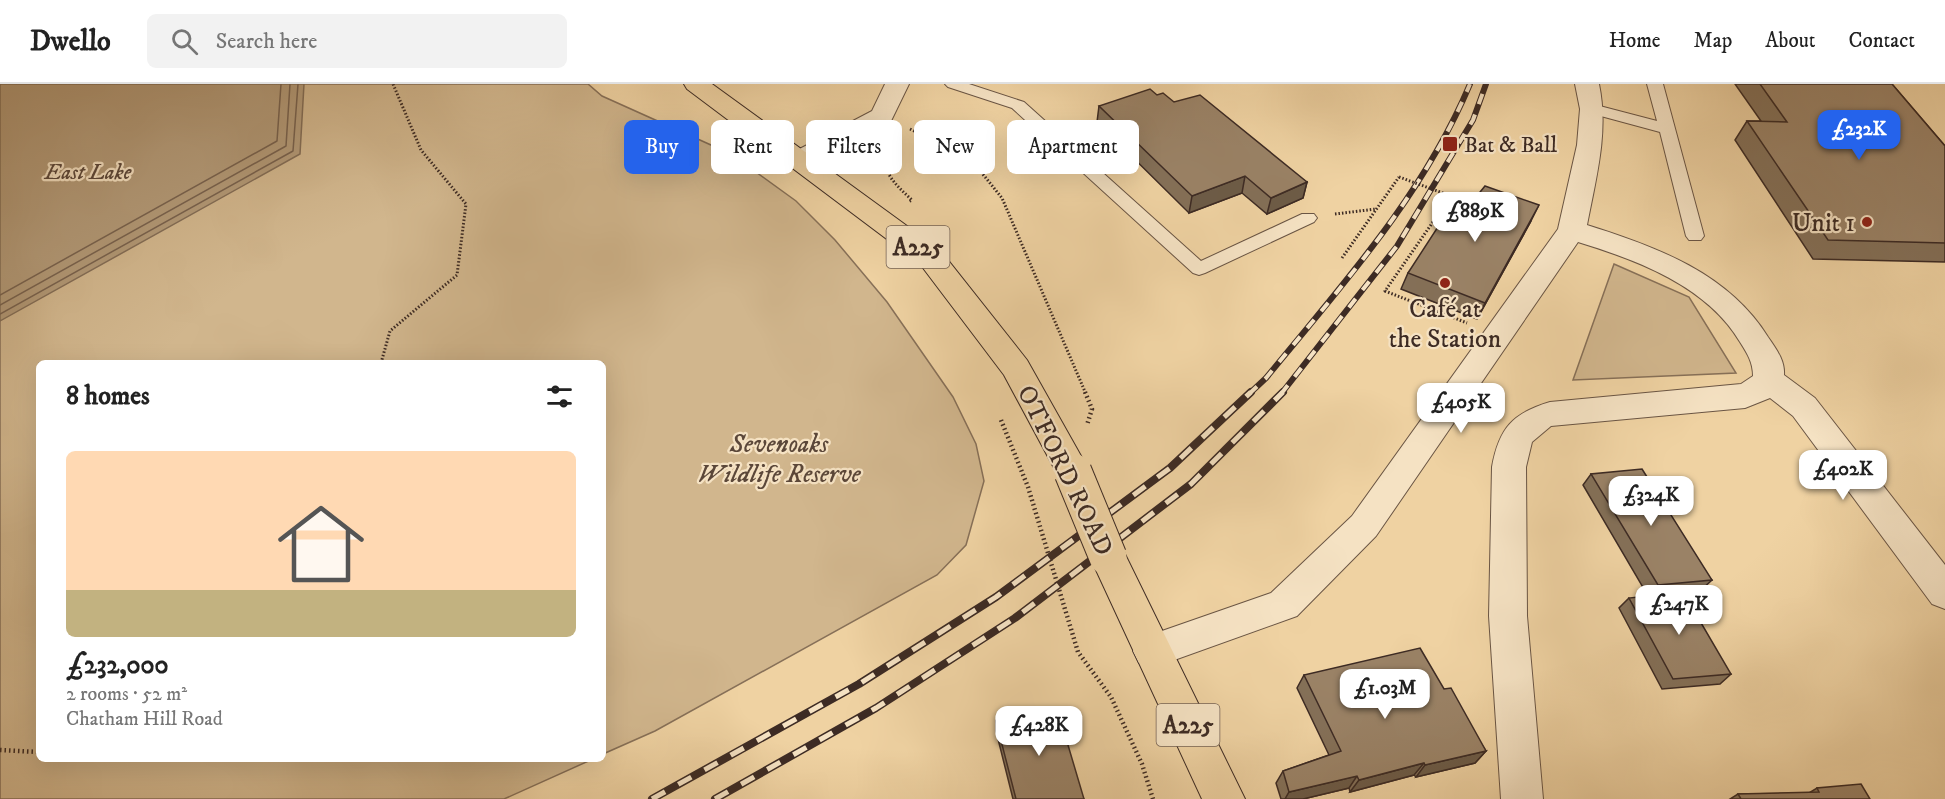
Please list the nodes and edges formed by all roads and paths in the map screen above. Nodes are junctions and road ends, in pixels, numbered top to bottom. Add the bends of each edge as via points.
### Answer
1 (393, 84) edge
2 (696, 84) edge
3 (897, 84) edge
4 (953, 84) edge
5 (1655, 84) edge
6 (1589, 96) edge
7 (893, 120) edge
8 (902, 125) edge
9 (1667, 129) junction
10 (806, 157) edge
11 (799, 160) junction
12 (888, 174) edge
13 (1376, 209) junction
14 (1308, 218) joint
15 (881, 221) junction
16 (1572, 230) junction
17 (1695, 236) dead end
18 (1342, 258) dead end
19 (1498, 336) junction
20 (382, 360) edge
21 (1768, 380) junction
22 (1000, 418) dead end
23 (1073, 472) junction
24 (1945, 593) edge
25 (1152, 651) junction
26 (0, 750) edge
27 (36, 752) edge
28 (1153, 799) edge
29 (1224, 799) edge
30 (1522, 799) edge

1 - 20 path via 421,150 466,204 457,275 390,331
2 - 11 main road, OTFORD ROAD / A225
3 - 7 street
4 - 14 lane via 1018,105 1199,270
5 - 9 lane
6 - 9 lane
6 - 16 street via 1590,145
8 - 23 path via 969,157 1002,198 1092,408
9 - 17 lane
10 - 11 street
11 - 15 main road, OTFORD ROAD / A225
12 - 15 path via 912,200
13 - 14 path
13 - 18 path
13 - 19 path, bridge via 1399,177 1451,196 1385,291
15 - 23 main road, OTFORD ROAD / A225 via 930,257 1016,368
16 - 19 street
16 - 21 street via 1654,259 1713,292 1752,335 1769,368
19 - 25 street via 1364,526 1284,605
21 - 24 street via 1804,407
21 - 30 street via 1759,391 1745,396 1550,414 1533,420 1520,432 1509,467 1508,616
22 - 28 path via 1028,487 1078,652 1111,697 1142,764
23 - 25 main road, OTFORD ROAD / A225, bridge
25 - 29 main road, OTFORD ROAD / A225
26 - 27 path

